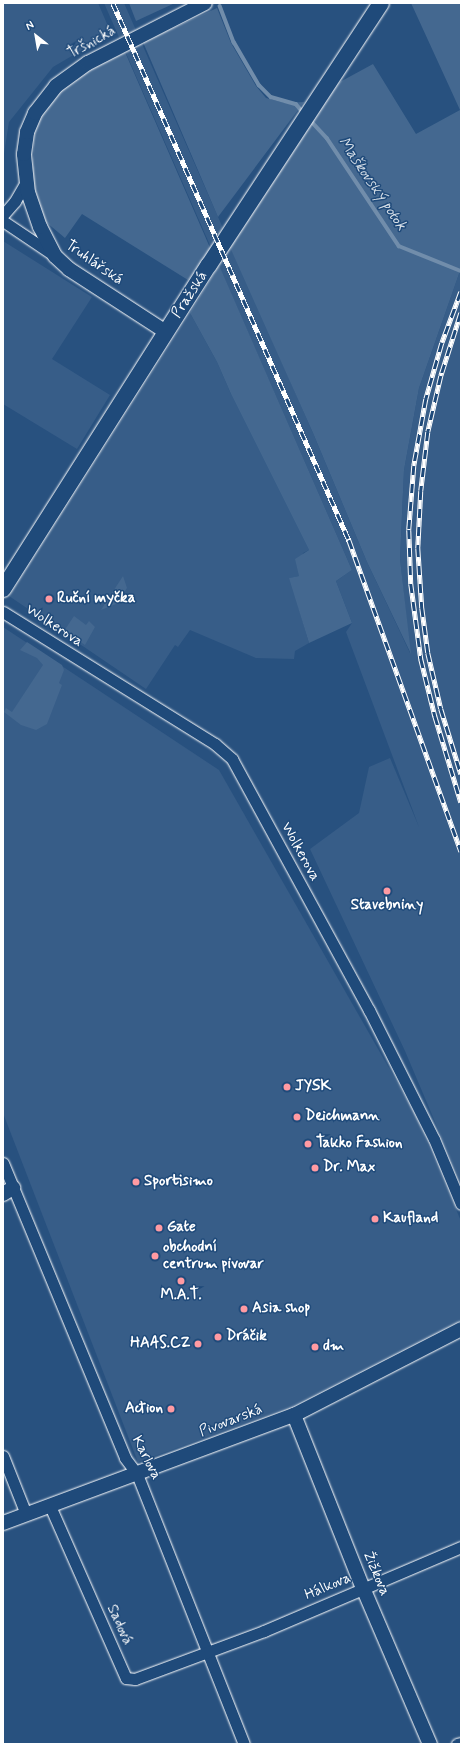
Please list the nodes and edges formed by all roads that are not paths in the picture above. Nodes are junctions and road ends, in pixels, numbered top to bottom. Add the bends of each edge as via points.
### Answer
1 (205, 3) edge
2 (381, 3) edge
3 (26, 182) junction
4 (3, 215) edge
5 (3, 221) edge
6 (55, 256) junction
7 (166, 332) junction
8 (3, 589) edge
9 (3, 612) edge
10 (3, 1163) edge
11 (8, 1191) edge
12 (461, 1204) edge
13 (461, 1329) edge
14 (294, 1415) junction
15 (3, 1456) edge
16 (137, 1474) junction
17 (50, 1506) junction
18 (26, 1514) junction
19 (3, 1523) edge
20 (461, 1547) edge
21 (363, 1588) junction
22 (206, 1651) junction
23 (461, 1743) edge
24 (244, 1744) edge
25 (430, 1744) edge
26 (457, 1744) edge

1 - 3 street, Tršnická via 88,63 56,86 39,106 28,132 24,154
2 - 7 main road, Pražská
3 - 4 street via 15,202
3 - 6 street, Tršnická via 35,214
5 - 6 street, Truhlářská
6 - 7 street, Truhlářská via 69,269
7 - 8 main road, Pražská
9 - 12 street, Wolkerova via 215,744 232,759 369,1010 434,1139
10 - 11 street, Karlova
11 - 16 street, Karlova via 125,1458
13 - 14 street, Pivovarská
14 - 16 street, Pivovarská
14 - 21 street, Žižkova
15 - 18 street
16 - 17 street, Pivovarská
16 - 22 street, Karlova
17 - 18 street, Pivovarská
17 - 22 street, Sadová via 126,1678 136,1679
18 - 19 street, Pivovarská
20 - 21 street, Hálkova
21 - 22 street, Hálkova via 264,1631
21 - 25 street, Žižkova
22 - 24 street, Karlova
23 - 26 street

